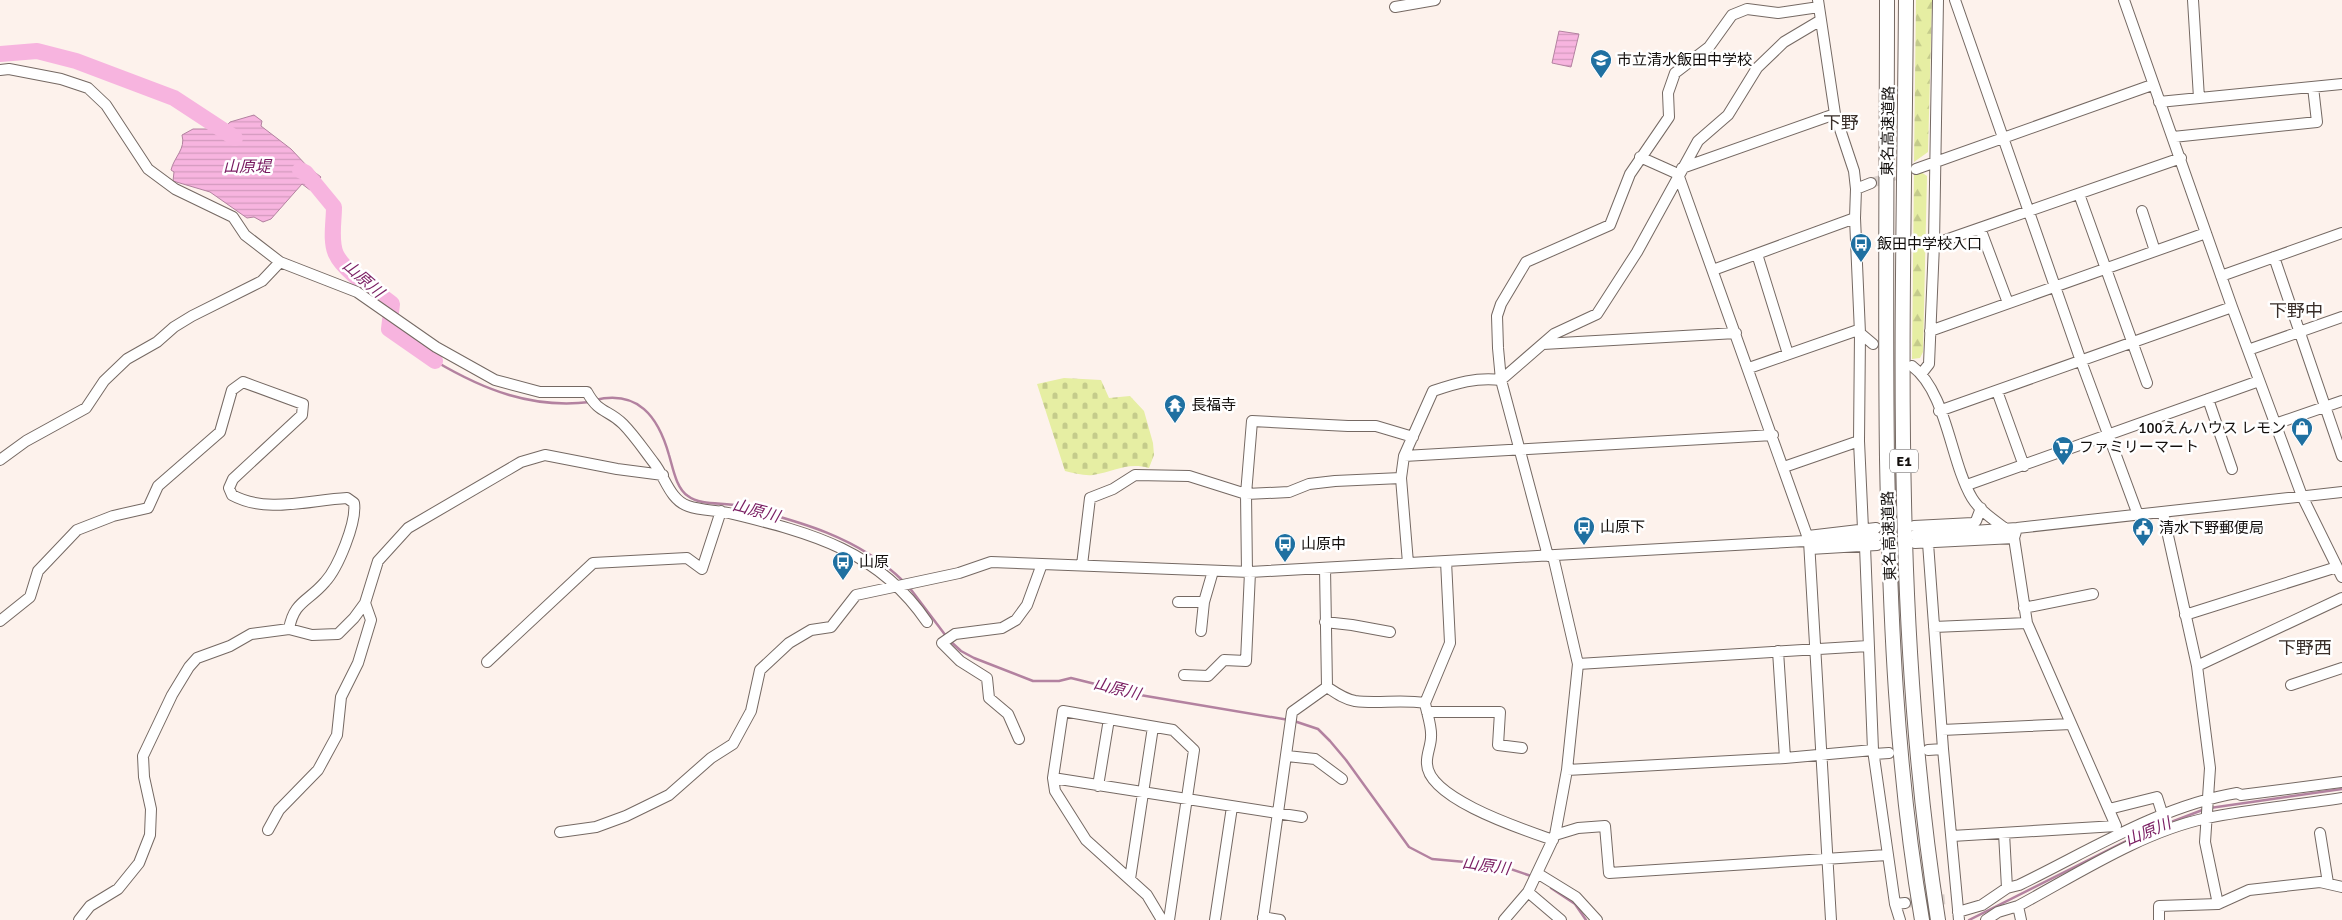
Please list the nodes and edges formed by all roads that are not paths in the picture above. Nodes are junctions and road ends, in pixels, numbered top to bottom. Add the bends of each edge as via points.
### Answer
1 (1435, 0) edge
2 (1887, 0) edge
3 (1906, 0) edge
4 (1938, 0) edge
5 (1955, 0) edge
6 (2124, 0) edge
7 (2193, 0) edge
8 (1818, 4) edge
9 (1395, 7) dead end
10 (1821, 20) junction
11 (0, 70) edge
12 (2342, 84) edge
13 (2152, 85) junction
14 (2312, 86) junction
15 (2199, 98) junction
16 (2159, 102) junction
17 (1835, 114) junction
18 (2173, 137) junction
19 (2003, 139) junction
20 (1640, 158) junction
21 (2181, 158) junction
22 (1934, 164) junction
23 (1916, 169) tunnel mouth
24 (1680, 171) junction
25 (1871, 183) tunnel mouth
26 (1856, 189) junction
27 (2079, 194) junction
28 (2029, 211) junction
29 (2142, 211) dead end
30 (1855, 218) junction
31 (1980, 228) junction
32 (2206, 233) junction
33 (2342, 233) edge
34 (1934, 244) junction
35 (2155, 251) junction
36 (1757, 254) junction
37 (2274, 257) junction
38 (280, 262) junction
39 (2106, 268) junction
40 (1713, 270) junction
41 (2221, 276) junction
42 (2055, 287) junction
43 (2008, 304) junction
44 (2232, 306) junction
45 (2342, 317) edge
46 (1859, 331) junction
47 (1930, 331) junction
48 (2299, 332) junction
49 (1736, 333) junction
50 (2133, 343) junction
51 (1543, 344) junction
52 (1873, 344) dead end
53 (2248, 350) junction
54 (1788, 354) junction
55 (2082, 361) junction
56 (1912, 366) dead end
57 (1749, 368) junction
58 (1922, 373) junction
59 (1501, 380) junction
60 (2259, 380) junction
61 (2147, 383) dead end
62 (1997, 390) junction
63 (2208, 399) junction
64 (2342, 401) edge
65 (2324, 407) junction
66 (1940, 411) junction
67 (2275, 424) junction
68 (1773, 435) junction
69 (1413, 436) junction
70 (2109, 436) junction
71 (1859, 440) junction
72 (1520, 450) junction
73 (1404, 456) junction
74 (2342, 456) edge
75 (0, 460) edge
76 (2024, 466) junction
77 (1784, 467) junction
78 (2232, 469) dead end
79 (663, 475) junction
80 (1401, 478) junction
81 (1967, 485) junction
82 (2342, 492) edge
83 (1246, 494) junction
84 (2302, 496) junction
85 (1980, 508) junction
86 (721, 511) junction
87 (2163, 513) junction
88 (2138, 515) junction
89 (1863, 529) junction
90 (2006, 529) junction
91 (2015, 533) junction
92 (1915, 535) junction
93 (1877, 537) junction
94 (1809, 542) junction
95 (1928, 543) junction
96 (1866, 546) junction
97 (1550, 556) junction
98 (1446, 561) junction
99 (1408, 563) junction
100 (1042, 564) junction
101 (1082, 566) junction
102 (1325, 568) junction
103 (1214, 571) junction
104 (1248, 572) junction
105 (2340, 574) edge
106 (895, 586) junction
107 (2094, 594) dead end
108 (2342, 598) edge
109 (365, 602) junction
110 (1178, 602) dead end
111 (1204, 602) junction
112 (2024, 608) junction
113 (2185, 615) junction
114 (0, 621) edge
115 (927, 622) dead end
116 (1324, 622) junction
117 (2027, 623) junction
118 (1934, 627) junction
119 (289, 630) junction
120 (1201, 631) dead end
121 (1390, 632) dead end
122 (1868, 646) junction
123 (1816, 649) junction
124 (1778, 652) junction
125 (487, 662) dead end
126 (1578, 664) junction
127 (2197, 666) junction
128 (2342, 668) edge
129 (1184, 675) dead end
130 (2291, 685) dead end
131 (1327, 687) junction
132 (1426, 708) junction
133 (1109, 719) junction
134 (2071, 724) junction
135 (1154, 727) junction
136 (1942, 730) junction
137 (1019, 739) dead end
138 (1522, 748) dead end
139 (1942, 749) junction
140 (1928, 750) dead end
141 (1874, 752) junction
142 (1889, 753) dead end
143 (1821, 755) junction
144 (1287, 756) junction
145 (1785, 758) junction
146 (1567, 770) junction
147 (1053, 778) junction
148 (1342, 779) dead end
149 (2342, 782) edge
150 (1098, 786) junction
151 (1144, 793) junction
152 (2342, 798) edge
153 (1187, 800) junction
154 (1232, 807) junction
155 (2109, 809) junction
156 (2207, 809) junction
157 (1278, 814) junction
158 (2163, 816) junction
159 (1302, 817) dead end
160 (268, 830) dead end
161 (2118, 831) junction
162 (560, 832) dead end
163 (2320, 832) dead end
164 (2004, 833) junction
165 (1952, 836) junction
166 (1554, 838) junction
167 (1887, 855) junction
168 (1827, 859) junction
169 (1537, 873) junction
170 (1130, 879) junction
171 (2328, 883) junction
172 (2342, 887) edge
173 (2007, 888) junction
174 (1528, 892) junction
175 (2218, 904) junction
176 (2018, 906) junction
177 (1958, 916) edge
178 (1263, 919) edge
179 (79, 920) edge
180 (1162, 920) edge
181 (1169, 920) edge
182 (1215, 920) edge
183 (1280, 920) edge
184 (1504, 920) edge
185 (1561, 920) edge
186 (1597, 920) edge
187 (1832, 920) edge
188 (1900, 920) edge
189 (1922, 920) edge
190 (1938, 920) edge
191 (1986, 920) edge
192 (2021, 920) edge
193 (2159, 920) edge

1 - 9 street
2 - 189 highway, 東名高速道路 / E1 via 1889,552 1895,680
3 - 190 highway, 東名高速道路 / E1 via 1903,241 1905,552 1920,776
4 - 22 street
5 - 19 street
6 - 13 street
7 - 15 street
8 - 10 street
8 - 20 street via 1778,13 1747,9 1732,15 1709,48 1675,73 1668,93 1669,117
10 - 17 street
10 - 24 street via 1784,42 1757,68 1728,115 1698,141
11 - 38 street via 61,79 88,88 106,106 148,169 175,188 233,217 244,235
12 - 14 street
13 - 16 street
13 - 19 street
14 - 15 street
14 - 18 street via 2317,122
15 - 16 street
16 - 18 street
17 - 24 street
17 - 26 street via 1854,171
18 - 21 street
19 - 22 street
19 - 28 street
20 - 24 street
20 - 59 street via 1630,174 1610,225 1526,262 1497,316
21 - 27 street
21 - 32 street
22 - 23 street
22 - 34 street
24 - 40 street
24 - 51 street via 1637,252 1597,314 1554,334
25 - 26 street
26 - 30 street
27 - 28 street
27 - 39 street
28 - 31 street
28 - 42 street
29 - 35 street
30 - 36 street
30 - 46 street
31 - 34 street
31 - 43 street
32 - 35 street
32 - 41 street
33 - 37 street
34 - 47 street
35 - 39 street
36 - 40 street
36 - 54 street
37 - 41 street
37 - 48 street
38 - 75 street via 262,281 192,316 127,359 104,381 86,408 26,441
38 - 79 street via 357,292 436,347 495,380 540,392 587,392 595,406 622,423
39 - 42 street
39 - 50 street
40 - 49 street
41 - 44 street
42 - 43 street
42 - 55 street
43 - 47 street
44 - 50 street
44 - 53 street
45 - 48 street
46 - 52 street
46 - 54 street
46 - 71 street
47 - 58 street via 1929,364
48 - 53 street
48 - 65 street
49 - 51 street
49 - 57 street
50 - 55 street
50 - 61 street
51 - 59 street
53 - 60 street
54 - 57 street
55 - 62 street
55 - 70 street
56 - 58 street
57 - 68 street
58 - 66 street
59 - 69 street via 1464,380 1433,391
59 - 72 street
60 - 63 street
60 - 67 street
62 - 66 street
62 - 76 street
63 - 70 street
63 - 78 street
64 - 65 street
65 - 67 street
65 - 74 street
66 - 81 street
67 - 84 street
68 - 72 street
68 - 77 street
69 - 73 street
69 - 83 street via 1376,426 1252,421
70 - 76 street
70 - 88 street
71 - 77 street
71 - 89 street
72 - 73 street
72 - 97 street
73 - 80 street
76 - 81 street
77 - 94 street
79 - 86 street via 674,498 688,506
79 - 109 street via 545,455 521,462 408,528 378,561
80 - 83 street via 1336,481 1310,484 1289,492
80 - 99 street
81 - 85 street
82 - 84 street
83 - 101 street via 1189,476 1135,476 1090,498
83 - 104 street
84 - 87 street
84 - 105 street
85 - 90 street
85 - 92 street via 1973,523
86 - 106 street via 834,543 858,556
86 - 125 street via 702,569 687,558 593,563
87 - 88 street
87 - 113 street
88 - 91 street
89 - 93 street
89 - 94 street
90 - 91 street
90 - 92 street
91 - 95 street
91 - 112 street
92 - 95 street
93 - 94 street
93 - 96 street
94 - 96 street
94 - 97 street
94 - 123 street
95 - 118 street
96 - 122 street
97 - 98 street
97 - 126 street
98 - 99 street
98 - 132 street via 1450,643
99 - 102 street
100 - 101 street
100 - 106 street via 1000,561
100 - 137 street via 1026,605 1016,620 1002,628 955,634 942,643 960,661 987,678 989,698 1008,714
101 - 103 street
102 - 104 street
102 - 116 street
103 - 104 street
103 - 111 street
104 - 129 street via 1246,661 1224,660 1208,676
105 - 113 street
106 - 115 street via 915,604
106 - 162 street via 856,595 830,627 812,630 789,643 760,670 751,712 733,744 710,758 669,795 596,827
107 - 112 street
108 - 127 street
109 - 119 street via 338,634
109 - 160 street via 371,620 358,663 341,697 337,736 318,770 279,810
110 - 111 street
111 - 120 street
112 - 117 street
113 - 127 street
114 - 119 street via 30,596 38,571 77,530 113,516 148,508 158,486 220,432 232,390 243,382 303,404 302,415 233,478 229,488 232,495 255,505 348,498 354,503 353,524 332,574 292,612
116 - 121 street
116 - 131 street
117 - 118 street
117 - 134 street
118 - 136 street
119 - 179 street via 251,634 197,658 189,667 143,756 151,809 150,835 143,855 118,889 90,906
122 - 123 street
122 - 141 street
123 - 124 street
123 - 143 street
124 - 126 street
124 - 145 street
126 - 146 street
127 - 156 street via 2210,768
128 - 130 street
131 - 132 street via 1355,701 1409,700
131 - 144 street via 1292,712
132 - 138 street via 1500,712 1498,745
132 - 166 street via 1432,737 1426,764 1430,775 1442,788 1488,817
133 - 135 street
133 - 147 street via 1062,711
133 - 150 street
134 - 136 street
134 - 155 street
135 - 151 street
135 - 153 street via 1173,730 1194,750
136 - 139 street
139 - 140 street
139 - 165 street
141 - 142 street
141 - 143 street
141 - 167 street
143 - 145 street
143 - 168 street
144 - 148 street via 1315,759
144 - 157 street
145 - 146 street
146 - 166 street
147 - 150 street
147 - 170 street via 1055,791 1086,840
149 - 156 street via 2238,793
150 - 151 street
151 - 153 street
151 - 170 street
152 - 156 street
153 - 154 street
153 - 181 street
154 - 157 street
154 - 182 street
155 - 158 street via 2157,797
155 - 161 street
156 - 158 street
156 - 175 street via 2205,842
156 - 176 street via 2179,826 2129,846
157 - 159 street
157 - 178 street
158 - 161 street
161 - 164 street
161 - 173 street via 2019,885
163 - 171 street
164 - 165 street
164 - 173 street
165 - 177 street via 1952,898
166 - 168 street via 1578,828 1605,826 1609,873
166 - 169 street
167 - 168 street
167 - 188 street via 1900,903
168 - 187 street
169 - 174 street
169 - 186 street via 1576,897
170 - 180 street via 1147,895
171 - 172 street
171 - 175 street via 2249,890
173 - 177 street
174 - 184 street
174 - 185 street
175 - 193 street via 2159,906
176 - 191 street via 1998,912
176 - 192 street
178 - 183 street

